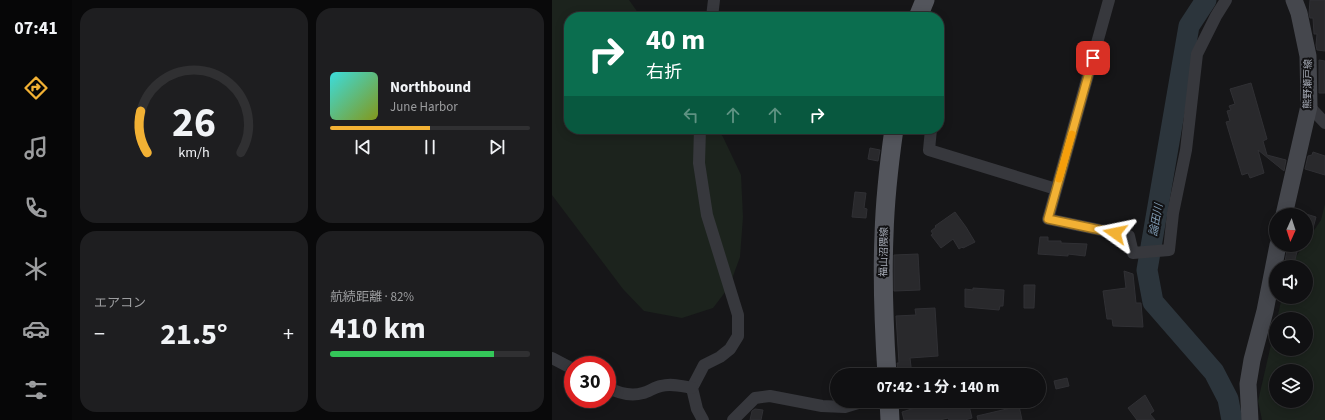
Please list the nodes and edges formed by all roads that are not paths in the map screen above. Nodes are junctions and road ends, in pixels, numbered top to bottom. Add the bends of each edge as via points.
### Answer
1 (714, 0) edge
2 (925, 0) edge
3 (1109, 0) edge
4 (1226, 0) edge
5 (1294, 0) edge
6 (713, 12) edge
7 (920, 12) edge
8 (1309, 106) junction
9 (1325, 123) edge
10 (700, 134) edge
11 (893, 134) edge
12 (931, 134) edge
13 (1056, 189) junction
14 (1286, 208) edge
15 (1277, 252) edge
16 (552, 358) edge
17 (564, 364) edge
18 (887, 368) edge
19 (692, 388) junction
20 (616, 392) edge
21 (830, 406) edge
22 (889, 408) edge
23 (703, 420) edge
24 (733, 420) edge
25 (890, 420) edge
26 (1250, 420) edge

1 - 6 street
2 - 7 main road
3 - 13 street
4 - 13 street via 1197,54 1186,150 1173,213 1169,250 1133,253 1129,236 1048,219
5 - 8 main road, 熊野瀬戸線 via 1308,56
8 - 9 street
8 - 14 main road, 熊野瀬戸線
10 - 19 street via 699,163 707,215 738,315 738,336 730,349 704,366
11 - 18 main road, 福山沼隈線 via 884,235 883,318
12 - 13 street via 929,150
15 - 26 main road via 1248,384
16 - 17 street
19 - 20 street via 670,384 632,395
19 - 23 street via 697,409
21 - 24 street via 770,396 755,398
22 - 25 main road

